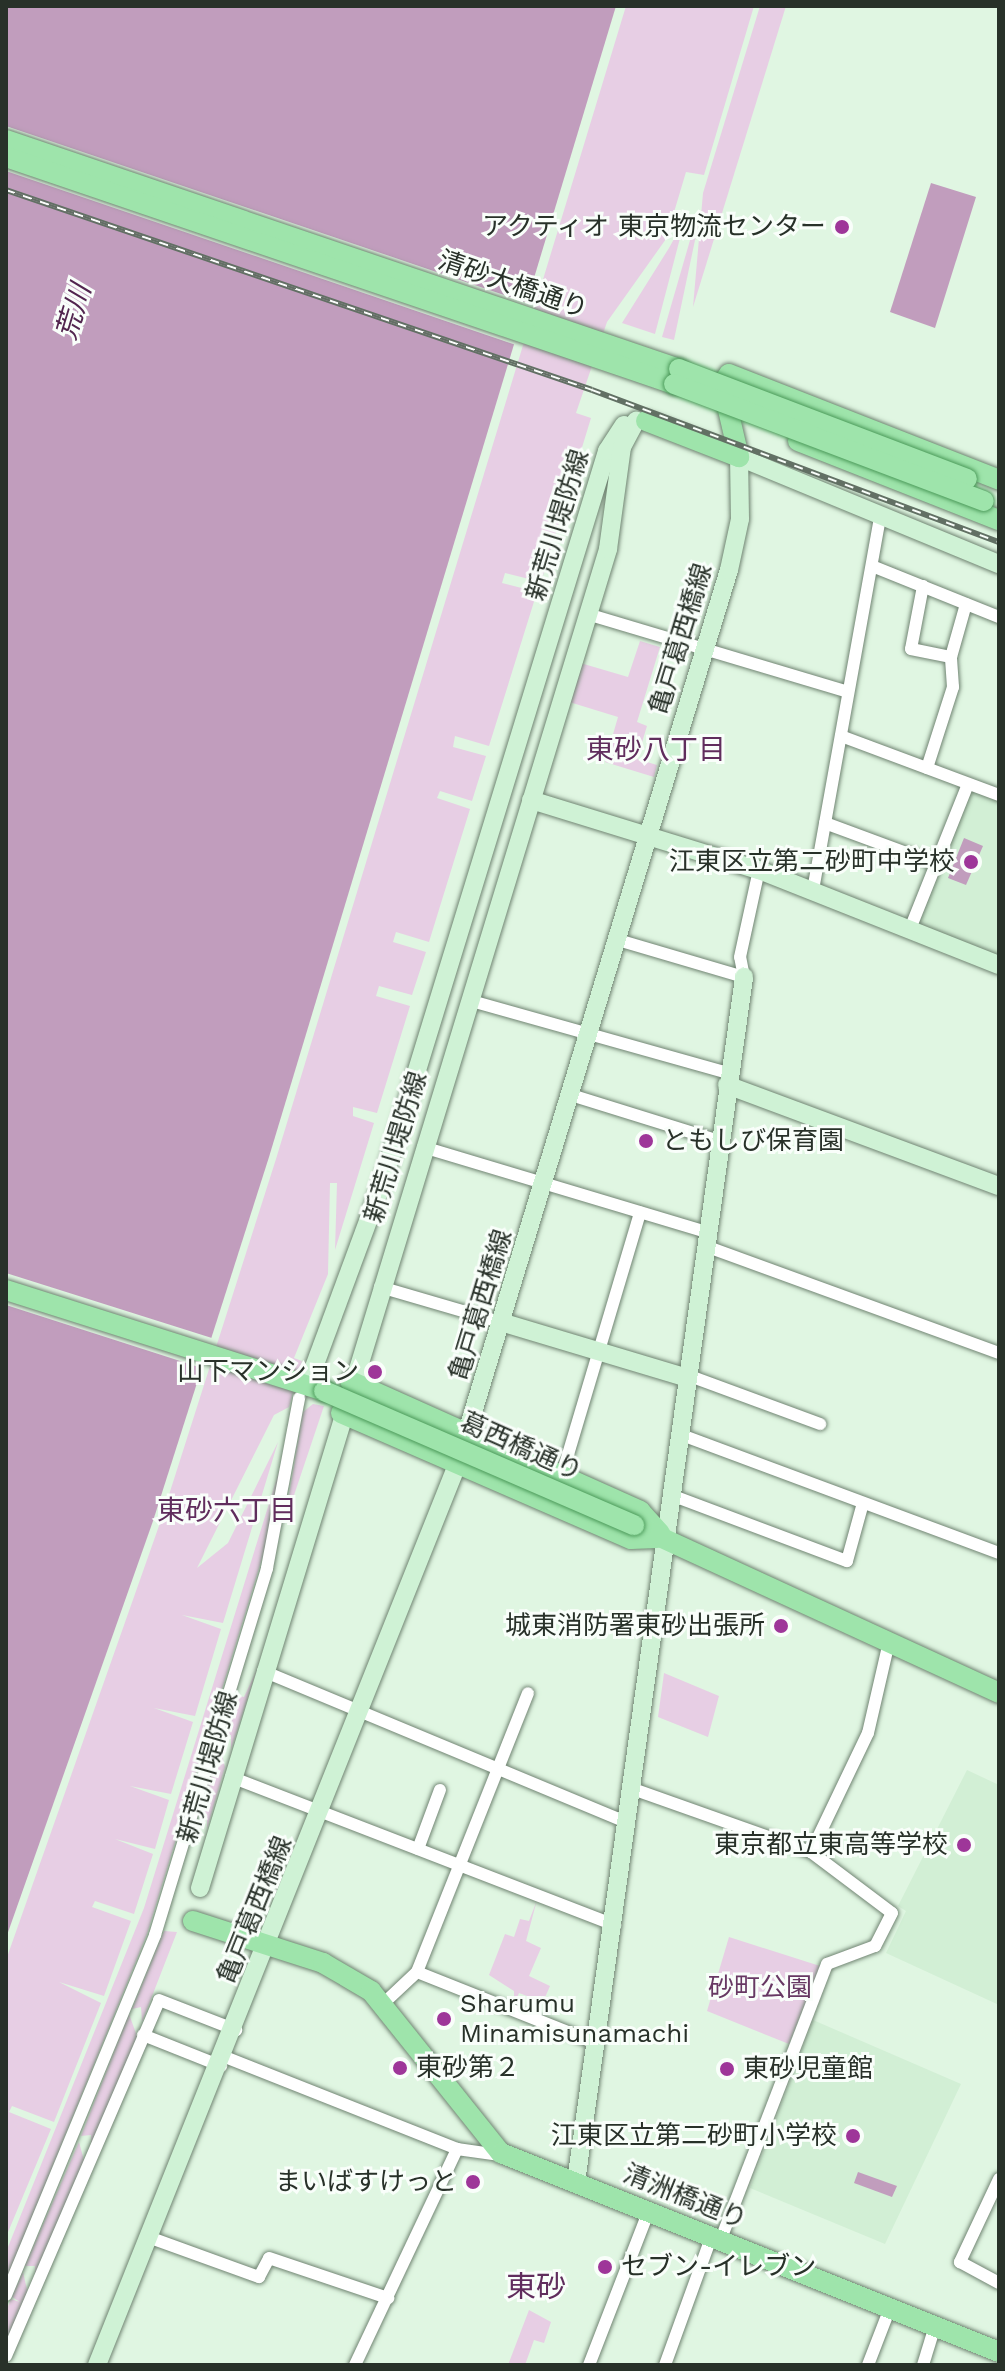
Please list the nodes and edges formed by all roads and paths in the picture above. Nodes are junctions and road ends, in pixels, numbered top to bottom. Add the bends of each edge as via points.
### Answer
1 (6, 140) edge
2 (6, 157) edge
3 (727, 414) junction
4 (641, 421) junction
5 (739, 457) junction
6 (994, 494) edge
7 (880, 518) junction
8 (999, 520) edge
9 (999, 564) edge
10 (872, 566) junction
11 (923, 586) junction
12 (966, 604) junction
13 (587, 614) junction
14 (999, 617) edge
15 (706, 649) junction
16 (951, 657) junction
17 (848, 692) junction
18 (841, 736) junction
19 (927, 768) junction
20 (968, 784) junction
21 (999, 795) edge
22 (531, 800) junction
23 (825, 823) junction
24 (650, 835) junction
25 (936, 864) junction
26 (759, 870) junction
27 (813, 890) junction
28 (910, 929) junction
29 (618, 940) junction
30 (999, 965) edge
31 (744, 977) junction
32 (468, 1000) junction
33 (590, 1034) junction
34 (728, 1079) junction
35 (571, 1095) junction
36 (719, 1141) junction
37 (423, 1147) junction
38 (545, 1183) junction
39 (999, 1186) edge
40 (640, 1213) junction
41 (706, 1239) junction
42 (380, 1287) junction
43 (6, 1290) edge
44 (504, 1323) junction
45 (598, 1351) junction
46 (999, 1353) edge
47 (687, 1376) junction
48 (350, 1381) junction
49 (306, 1389) junction
50 (341, 1413) junction
51 (820, 1424) dead end
52 (468, 1434) junction
53 (679, 1434) junction
54 (457, 1465) junction
55 (561, 1478) junction
56 (671, 1495) junction
57 (863, 1503) junction
58 (665, 1538) junction
59 (999, 1553) edge
60 (889, 1642) junction
61 (263, 1671) junction
62 (528, 1693) dead end
63 (999, 1693) edge
64 (361, 1712) junction
65 (497, 1770) junction
66 (231, 1777) junction
67 (633, 1789) junction
68 (440, 1790) dead end
69 (322, 1812) junction
70 (628, 1823) junction
71 (418, 1849) junction
72 (811, 1852) junction
73 (459, 1865) junction
74 (200, 1888) dead end
75 (193, 1921) dead end
76 (615, 1925) junction
77 (269, 1945) junction
78 (417, 1972) junction
79 (385, 2002) junction
80 (236, 2030) junction
81 (143, 2035) junction
82 (598, 2044) junction
83 (223, 2061) junction
84 (457, 2149) junction
85 (509, 2156) junction
86 (999, 2179) edge
87 (576, 2182) junction
88 (649, 2210) junction
89 (717, 2237) junction
90 (151, 2238) junction
91 (999, 2283) edge
92 (6, 2295) edge
93 (388, 2298) junction
94 (890, 2308) junction
95 (935, 2326) junction
96 (997, 2345) edge
97 (6, 2356) edge
98 (97, 2365) edge
99 (355, 2365) edge
100 (589, 2365) edge
101 (665, 2365) edge
102 (868, 2365) edge
103 (923, 2365) edge

1 - 6 main road, 清砂大橋通り, bridge via 806,414
2 - 6 main road, 清砂大橋通り, bridge
3 - 5 main road
3 - 6 main road via 722,384 729,374
3 - 8 main road
4 - 5 main road
4 - 13 main road, 新荒川堤防線 via 622,447 608,549
4 - 49 main road, 新荒川堤防線 via 621,426 607,451 395,1145
5 - 7 main road
5 - 15 main road, 亀戸葛西橋線 via 738,532
7 - 9 main road
7 - 10 street
10 - 11 street
10 - 17 street
11 - 12 street
11 - 16 street via 911,649
12 - 14 street
12 - 16 street
13 - 15 street
13 - 22 main road, 新荒川堤防線
15 - 17 street
15 - 24 main road, 亀戸葛西橋線
16 - 19 street via 953,687
17 - 18 street
18 - 19 street
18 - 23 street
19 - 20 street
20 - 21 street
20 - 25 street
22 - 24 main road
22 - 32 main road, 新荒川堤防線
23 - 25 street
23 - 27 street
24 - 26 main road
24 - 29 main road, 亀戸葛西橋線
25 - 28 street
26 - 27 main road
26 - 31 street via 740,957
27 - 28 main road
28 - 30 main road
29 - 31 street
29 - 33 main road, 亀戸葛西橋線
31 - 34 main road
32 - 33 street
32 - 37 main road, 新荒川堤防線
33 - 34 street
33 - 35 main road, 亀戸葛西橋線
34 - 36 main road
34 - 39 main road
35 - 36 street
35 - 38 main road, 亀戸葛西橋線
36 - 41 main road
37 - 38 street
37 - 42 main road, 新荒川堤防線
38 - 40 street
38 - 44 main road, 亀戸葛西橋線
40 - 41 street
40 - 45 street
41 - 46 street
41 - 47 main road
42 - 44 street
42 - 48 main road, 新荒川堤防線
43 - 49 main road, 葛西橋通り
44 - 45 main road
44 - 52 main road, 亀戸葛西橋線
45 - 47 main road
45 - 55 street
47 - 51 street
47 - 53 main road
48 - 50 main road, 新荒川堤防線
48 - 52 main road
49 - 58 main road, 葛西橋通り, bridge
49 - 92 street, 新荒川堤防線 via 267,1568 155,1935
50 - 54 main road
50 - 61 main road, 新荒川堤防線
52 - 54 main road, 亀戸葛西橋線
52 - 55 main road
53 - 56 main road
53 - 57 street
54 - 58 main road via 631,1539
54 - 64 main road, 亀戸葛西橋線
55 - 58 main road via 640,1511
56 - 57 street via 847,1561
56 - 58 main road
57 - 59 street
58 - 60 main road, 葛西橋通り
58 - 67 main road
60 - 63 main road, 葛西橋通り
60 - 72 street via 868,1733
61 - 64 street
61 - 66 main road, 新荒川堤防線
62 - 65 street
64 - 65 street
64 - 69 main road, 亀戸葛西橋線
65 - 70 street
65 - 73 street
66 - 69 street
66 - 74 main road, 新荒川堤防線
67 - 70 main road
67 - 72 street
68 - 71 street
69 - 71 street
69 - 77 main road, 亀戸葛西橋線
70 - 76 main road
71 - 73 street
72 - 89 street via 892,1913 875,1946 827,1964
73 - 76 street
73 - 78 street
75 - 77 main road, 清洲橋通り
76 - 82 main road
77 - 79 main road, 清洲橋通り via 342,1972
77 - 80 main road, 亀戸葛西橋線
78 - 79 street
78 - 82 street
79 - 85 main road, 清洲橋通り via 479,2132
80 - 81 street via 159,2000
80 - 83 main road, 亀戸葛西橋線
81 - 83 street
81 - 97 street
82 - 87 main road
83 - 84 street
83 - 90 main road, 亀戸葛西橋線
84 - 85 street
84 - 93 street
85 - 87 main road, 清洲橋通り
86 - 91 street via 960,2262
87 - 88 main road, 清洲橋通り
88 - 89 main road, 清洲橋通り
88 - 100 street
89 - 94 main road, 清洲橋通り
89 - 101 street
90 - 93 street via 259,2277 269,2258
90 - 98 main road, 亀戸葛西橋線
93 - 99 street
94 - 95 main road, 清洲橋通り
94 - 102 street
95 - 96 main road, 清洲橋通り
95 - 103 street

